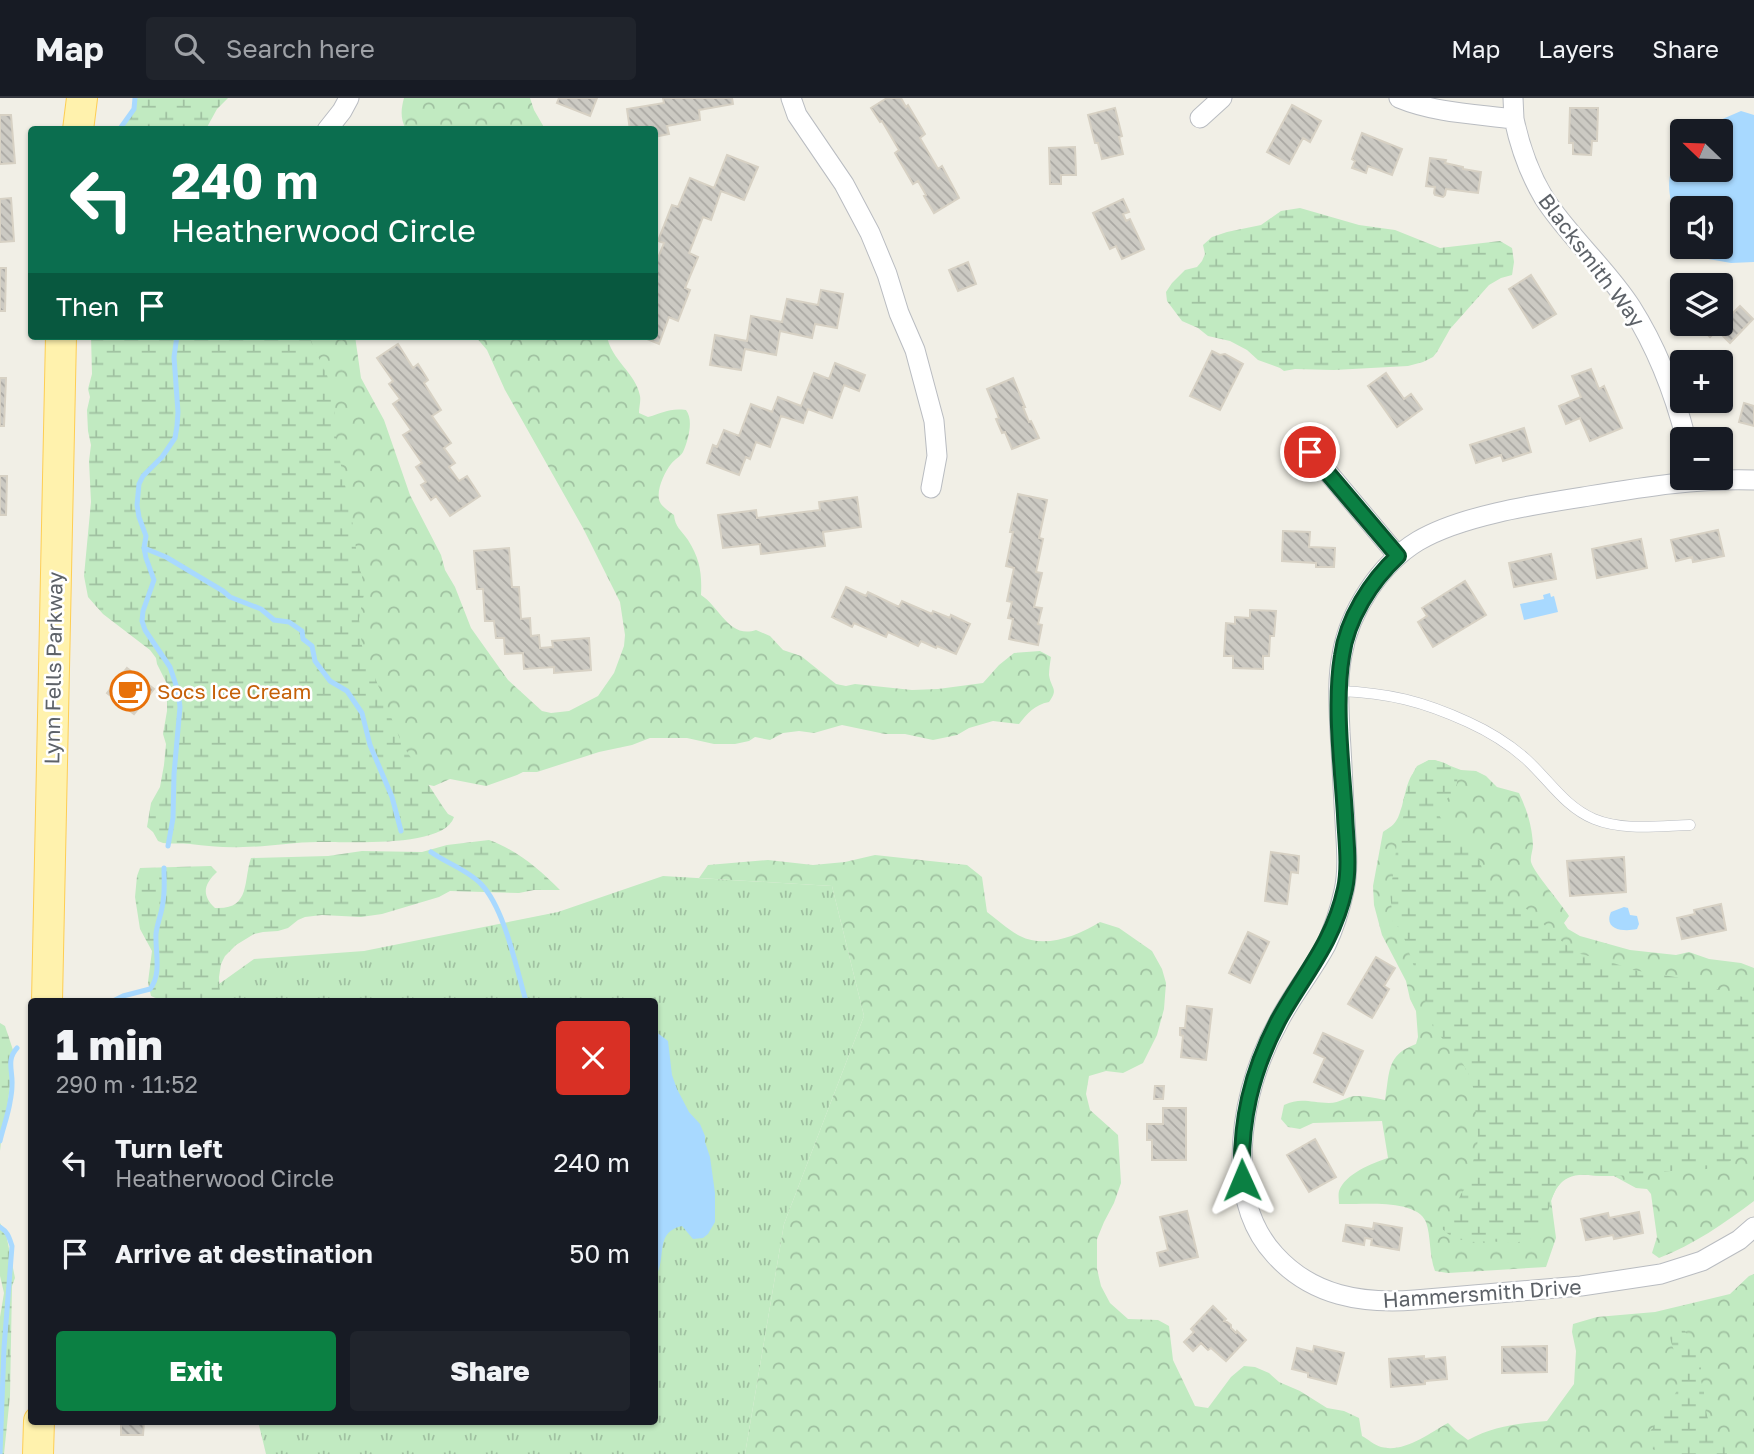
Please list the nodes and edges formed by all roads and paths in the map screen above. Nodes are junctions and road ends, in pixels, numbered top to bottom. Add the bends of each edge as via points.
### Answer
1 (82, 98) edge
2 (349, 98) edge
3 (791, 98) edge
4 (1222, 98) edge
5 (1399, 98) edge
6 (1513, 98) edge
7 (1200, 118) dead end
8 (1514, 119) junction
9 (78, 126) edge
10 (330, 126) edge
11 (61, 340) edge
12 (1682, 427) edge
13 (1310, 452) dead end
14 (1733, 479) edge
15 (1754, 480) edge
16 (1670, 484) edge
17 (931, 488) dead end
18 (1398, 556) junction
19 (1339, 691) junction
20 (1690, 825) dead end
21 (47, 998) edge
22 (1754, 1227) edge
23 (39, 1425) edge
24 (38, 1454) edge

1 - 9 main road
2 - 10 street
3 - 17 street via 870,233 915,350 934,421 937,456
4 - 7 street
5 - 8 street via 1435,109
6 - 8 street, Blacksmith Way
8 - 12 street, Blacksmith Way via 1520,148 1545,199 1647,334
11 - 21 main road, Lynn Fells Parkway
13 - 18 street
14 - 15 street, Hammersmith Drive
16 - 18 street, Hammersmith Drive via 1552,502 1457,524
18 - 19 street, Hammersmith Drive via 1369,590 1352,622 1342,655
19 - 20 lane via 1404,698 1488,732 1527,760 1566,802 1595,819 1638,827
19 - 22 street, Hammersmith Drive via 1345,888 1326,943 1278,1021 1257,1067 1244,1124 1246,1201 1272,1252 1294,1273 1332,1293 1391,1301 1661,1275 1702,1261
23 - 24 main road

